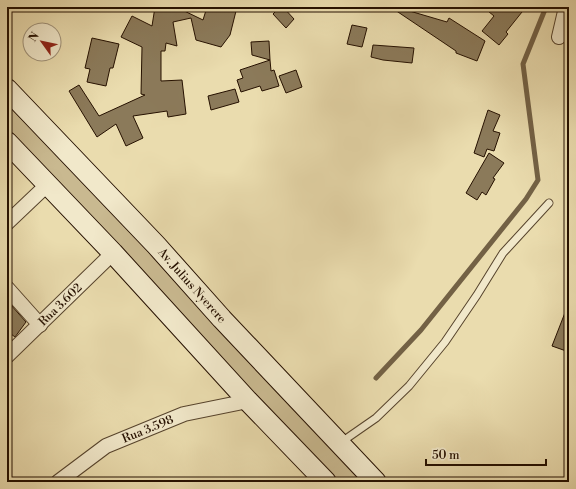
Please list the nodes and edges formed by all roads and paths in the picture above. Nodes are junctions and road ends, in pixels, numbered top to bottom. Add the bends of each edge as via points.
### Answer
1 (566, 7) edge
2 (559, 37) dead end
3 (7, 90) edge
4 (7, 142) edge
5 (47, 185) junction
6 (549, 203) dead end
7 (7, 223) edge
8 (113, 253) junction
9 (7, 288) edge
10 (40, 325) junction
11 (7, 356) edge
12 (248, 401) junction
13 (340, 443) junction
14 (58, 482) edge
15 (326, 482) edge
16 (376, 482) edge

1 - 2 street
3 - 13 main road, Av. Julius Nyerere via 156,245 222,319
4 - 5 main road
5 - 7 street
5 - 8 main road
6 - 13 lane via 503,253 446,342 409,386 376,418
8 - 10 street, Rua 3.602
8 - 12 main road
9 - 10 street
10 - 11 street, Rua 3.602
12 - 14 street, Rua 3.598 via 184,414 106,446
12 - 15 main road
13 - 16 main road, Av. Julius Nyerere

